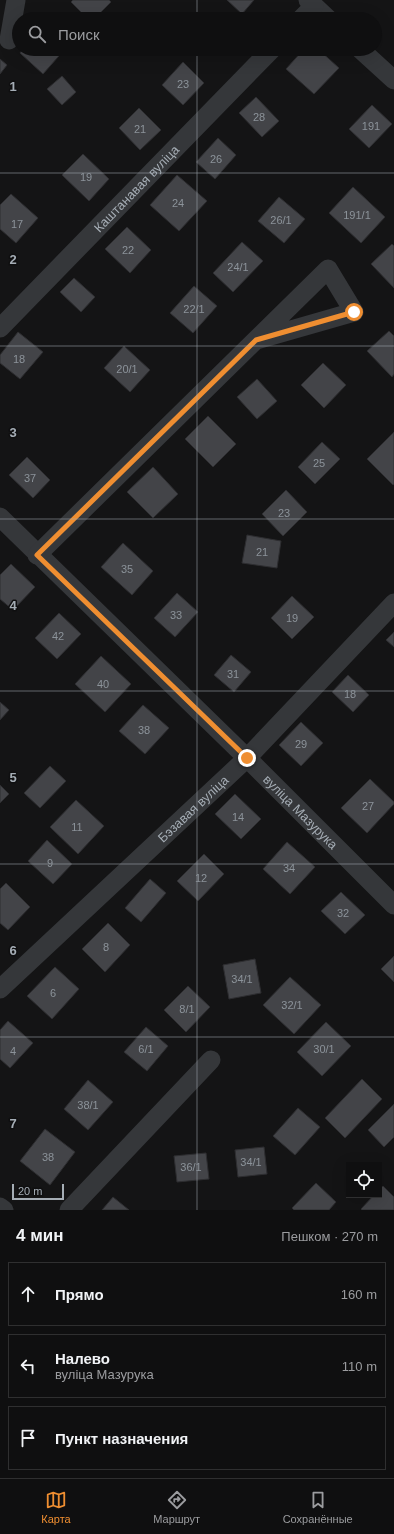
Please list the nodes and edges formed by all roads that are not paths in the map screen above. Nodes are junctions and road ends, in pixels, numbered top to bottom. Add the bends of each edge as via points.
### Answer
1 (16, 0) edge
2 (311, 3) edge
3 (14, 12) edge
4 (305, 12) edge
5 (321, 12) edge
6 (12, 23) edge
7 (9, 40) dead end
8 (265, 56) edge
9 (368, 56) edge
10 (394, 80) edge
11 (0, 328) edge
12 (256, 340) junction
13 (0, 517) edge
14 (37, 555) junction
15 (394, 603) edge
16 (247, 758) junction
17 (391, 897) edge
18 (0, 989) edge
19 (212, 1060) dead end
20 (0, 1207) edge
21 (4, 1210) edge
22 (69, 1210) edge

1 - 3 street
2 - 4 street
2 - 5 street
6 - 7 street
8 - 11 street, Каштанавая вуліца
9 - 10 street
12 - 12 street via 328,269 354,312 347,314
12 - 14 street
13 - 14 street, вуліца Мазурука
14 - 16 street, вуліца Мазурука
15 - 16 street, Бэзавая вуліца
16 - 17 street, вуліца Мазурука
16 - 18 street, Бэзавая вуліца
19 - 22 street
20 - 21 street

